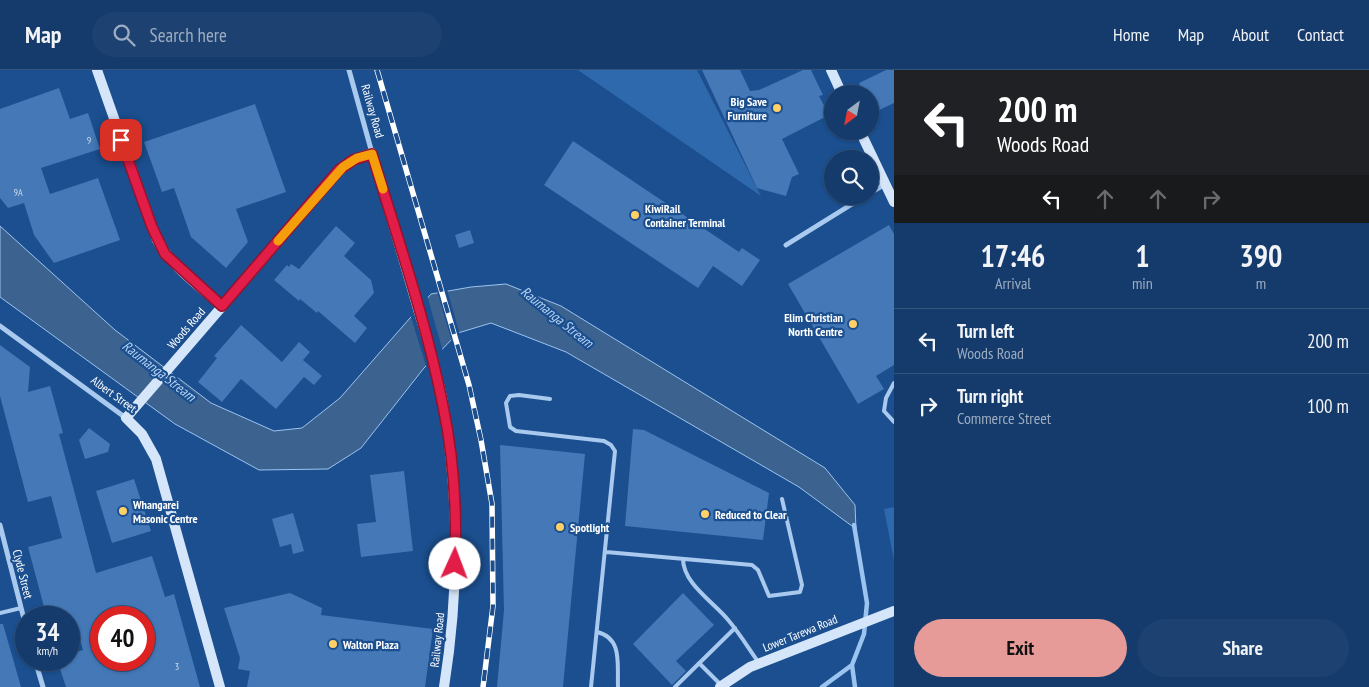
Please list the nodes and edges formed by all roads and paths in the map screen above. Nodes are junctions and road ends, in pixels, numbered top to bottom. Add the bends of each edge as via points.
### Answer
1 (97, 70) edge
2 (349, 70) edge
3 (831, 70) edge
4 (838, 85) edge
5 (864, 140) edge
6 (372, 154) junction
7 (885, 184) junction
8 (879, 188) edge
9 (894, 202) edge
10 (850, 205) edge
11 (786, 245) dead end
12 (222, 306) junction
13 (0, 326) edge
14 (894, 383) edge
15 (550, 399) dead end
16 (126, 418) junction
17 (894, 422) edge
18 (782, 499) dead end
19 (0, 525) edge
20 (606, 552) junction
21 (683, 559) junction
22 (20, 606) edge
23 (15, 609) edge
24 (891, 612) edge
25 (0, 613) edge
26 (735, 628) junction
27 (597, 632) junction
28 (700, 662) junction
29 (759, 664) junction
30 (38, 671) edge
31 (721, 686) edge
32 (43, 687) edge
33 (220, 687) edge
34 (444, 687) edge
35 (591, 687) edge
36 (618, 687) edge
37 (675, 687) edge

1 - 12 street via 157,240 174,264
2 - 6 street, Railway Road
3 - 4 street
5 - 7 street
6 - 12 street, Woods Road via 353,160 339,170
6 - 34 street, Railway Road via 444,408 455,510 452,621
7 - 8 street
7 - 9 street
10 - 11 street
12 - 16 street, Woods Road
13 - 16 street, Albert Street
14 - 17 lane via 884,411
15 - 20 lane via 510,396 506,403 510,427 516,431 604,441 614,448
16 - 33 street, Albert Street via 149,444 163,480
18 - 21 lane via 802,585 800,592 772,598 766,594 758,570 752,565
19 - 22 street, Clyde Street
20 - 21 lane
20 - 27 lane
21 - 26 lane via 684,569 690,578
23 - 25 lane
24 - 29 street, Lower Tarewa Road
26 - 28 lane
26 - 29 lane
27 - 35 lane
27 - 36 lane via 608,635 615,645
28 - 31 lane
28 - 37 lane
29 - 31 street, Lower Tarewa Road
30 - 32 street

